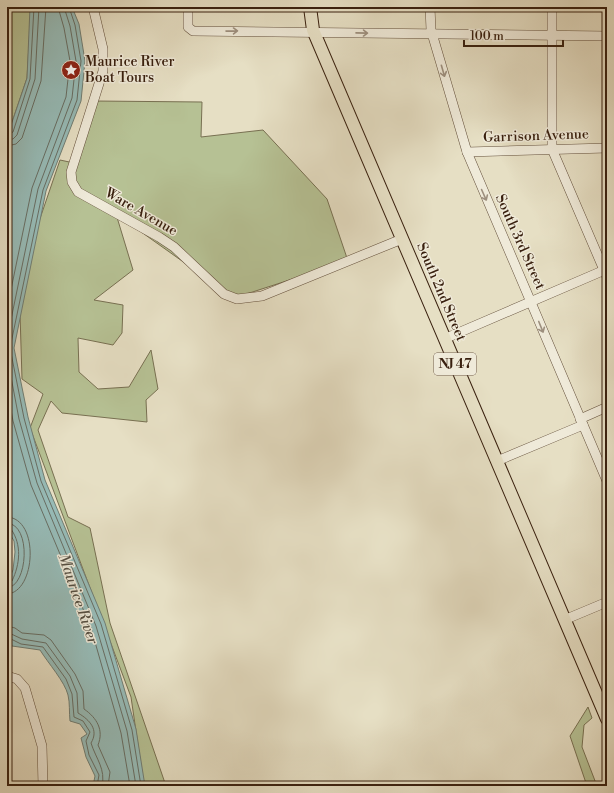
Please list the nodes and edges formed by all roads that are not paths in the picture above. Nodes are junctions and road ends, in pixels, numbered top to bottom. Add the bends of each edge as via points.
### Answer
1 (93, 7) edge
2 (188, 7) edge
3 (310, 7) edge
4 (430, 7) edge
5 (552, 7) edge
6 (314, 33) junction
7 (432, 34) junction
8 (552, 35) junction
9 (607, 36) edge
10 (607, 148) edge
11 (552, 149) junction
12 (467, 152) junction
13 (402, 239) junction
14 (606, 272) edge
15 (530, 302) junction
16 (444, 339) junction
17 (607, 407) edge
18 (581, 422) junction
19 (497, 461) junction
20 (607, 482) edge
21 (607, 602) edge
22 (564, 620) junction
23 (7, 676) edge
24 (607, 719) edge
25 (42, 786) edge

1 - 13 street, Ware Avenue via 103,49 103,71 71,172 72,182 78,192 159,236 219,290 237,299 262,296
2 -> 6 street via 188,27 193,31
3 - 6 main road, South 2nd Street / NJ 47
4 - 7 street, South 3rd Street
5 - 8 street
6 -> 7 street
6 - 13 main road, South 2nd Street / NJ 47
7 - 8 street
7 -> 12 street, South 3rd Street
8 - 9 street
8 - 11 street
10 - 11 street, Garrison Avenue
11 - 12 street, Garrison Avenue
11 - 14 street
12 -> 15 street, South 3rd Street
13 - 16 main road, South 2nd Street / NJ 47
14 - 15 street
15 - 16 street
15 -> 18 street, South 3rd Street
16 - 19 main road, South 2nd Street / NJ 47
17 - 18 street
18 - 19 street
18 - 20 street, South 3rd Street
19 - 22 main road, South 2nd Street / NJ 47
21 - 22 street
22 - 24 main road, South 2nd Street / NJ 47
23 - 25 street via 25,688 42,746

